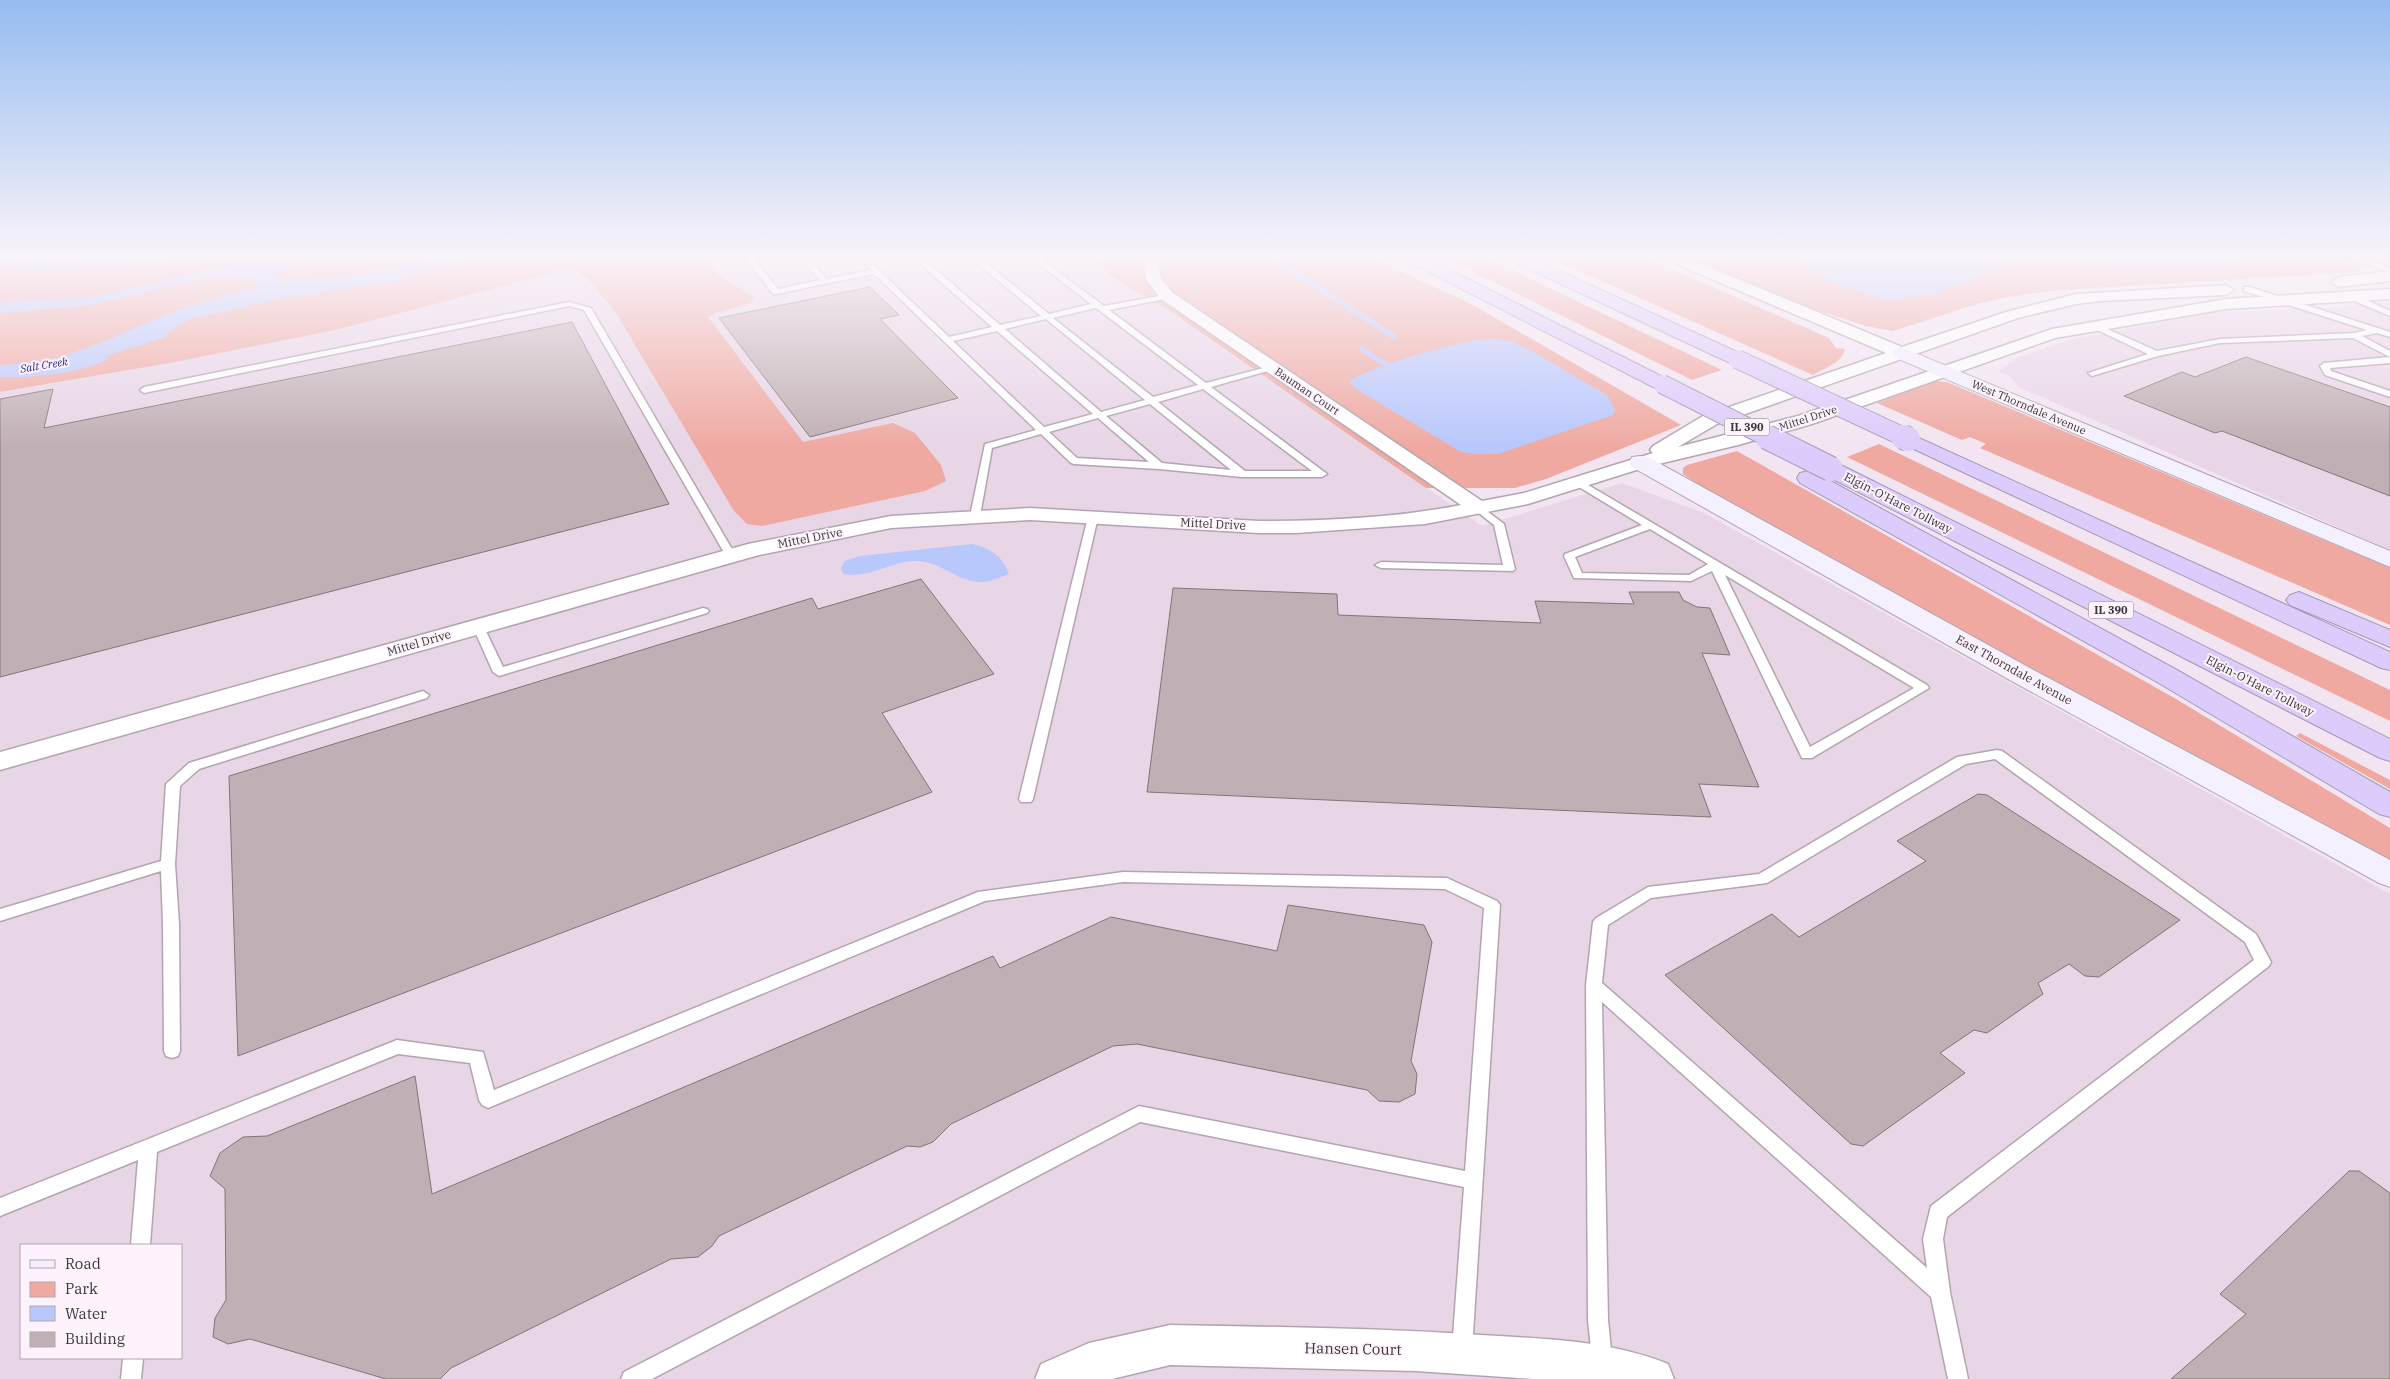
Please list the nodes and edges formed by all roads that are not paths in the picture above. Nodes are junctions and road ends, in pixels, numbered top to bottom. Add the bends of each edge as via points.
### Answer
1 (493, 319) edge
2 (594, 319) edge
3 (925, 319) edge
4 (990, 319) edge
5 (1032, 319) edge
6 (1051, 319) edge
7 (1116, 319) edge
8 (1202, 319) edge
9 (1534, 319) edge
10 (1651, 319) edge
11 (1821, 319) edge
12 (1999, 319) edge
13 (2134, 319) edge
14 (2340, 319) edge
15 (2096, 326) junction
16 (999, 327) junction
17 (2376, 331) junction
18 (2354, 335) junction
19 (2390, 335) edge
20 (946, 340) junction
21 (1901, 353) junction
22 (2156, 354) junction
23 (2390, 354) edge
24 (2390, 360) edge
25 (1272, 367) junction
26 (1944, 371) junction
27 (2092, 373) dead end
28 (1205, 387) junction
29 (144, 390) dead end
30 (2390, 394) edge
31 (1152, 402) junction
32 (1099, 416) junction
33 (1043, 431) junction
34 (1946, 457) junction
35 (1640, 462) junction
36 (1159, 466) junction
37 (1242, 474) junction
38 (1820, 474) junction
39 (1578, 482) junction
40 (1479, 508) junction
41 (975, 516) junction
42 (1093, 517) junction
43 (1649, 526) junction
44 (731, 556) junction
45 (2390, 560) edge
46 (1715, 564) junction
47 (1381, 565) dead end
48 (703, 611) dead end
49 (479, 627) junction
50 (2390, 639) edge
51 (2390, 662) edge
52 (424, 695) dead end
53 (2390, 751) edge
54 (1, 766) edge
55 (1026, 799) dead end
56 (2390, 806) edge
57 (168, 864) junction
58 (2390, 875) edge
59 (0, 915) edge
60 (1594, 985) junction
61 (172, 1051) dead end
62 (148, 1147) junction
63 (1474, 1181) junction
64 (0, 1207) edge
65 (141, 1244) edge
66 (1940, 1292) junction
67 (1462, 1354) junction
68 (133, 1359) edge
69 (1604, 1374) edge
70 (131, 1379) edge
71 (631, 1379) edge
72 (1056, 1379) edge
73 (1653, 1379) edge
74 (1958, 1379) edge

1 - 29 lane
2 - 44 lane
3 - 20 lane
4 - 16 lane
5 - 16 lane
6 - 31 lane
7 - 28 lane
8 - 25 street, Bauman Court
9 - 38 highway, bridge via 1662,384 1694,415
10 - 34 highway, bridge
11 - 21 street, West Thorndale Avenue
12 - 21 street, Mittel Drive
13 - 15 street, Mittel Drive
14 - 17 lane
15 - 22 lane
15 - 26 street, Mittel Drive via 2036,338
16 - 20 lane
16 - 32 lane
17 - 18 lane
17 - 19 lane
18 - 22 lane via 2220,341
18 - 23 lane
20 - 33 lane
21 - 26 main road, West Thorndale Avenue
21 - 35 street, Mittel Drive via 1710,420
22 - 27 lane
24 - 30 lane via 2324,366 2328,373
25 - 28 lane
25 - 40 street, Bauman Court
26 - 35 street, Mittel Drive via 1805,420
26 - 45 main road, West Thorndale Avenue
28 - 31 lane
28 - 37 lane via 1322,474
31 - 32 lane
31 - 37 lane
32 - 33 lane
32 - 36 lane
33 - 36 lane via 1074,461
33 - 41 lane via 988,446
34 - 50 highway via 2040,486
34 - 51 highway
35 - 39 street, Mittel Drive
35 - 58 main road, East Thorndale Avenue
36 - 37 lane
38 - 53 highway, Elgin-O'Hare Tollway / IL 390
38 - 56 highway
39 - 40 street, Mittel Drive via 1528,498
39 - 43 lane
40 - 42 street, Mittel Drive via 1425,518 1296,527
40 - 47 lane via 1499,524 1509,569
41 - 42 street, Mittel Drive
41 - 44 street, Mittel Drive via 891,522
42 - 55 lane
43 - 46 lane
43 - 46 lane via 1569,556 1578,576 1692,578
44 - 49 street, Mittel Drive
46 - 46 lane via 1906,678 1923,688 1807,755
48 - 49 lane via 499,672
49 - 54 street, Mittel Drive
52 - 57 lane via 194,766 173,784
57 - 59 lane
57 - 61 lane
60 - 66 lane
60 - 66 lane via 1601,922 1648,893 1762,879 1962,760 1997,754 2251,938 2263,962 1938,1212 1933,1239
60 - 69 lane via 1598,1320
62 - 63 lane via 397,1047 477,1057 488,1100 983,896 1123,877 1447,884 1492,905
62 - 64 lane
62 - 65 lane
63 - 67 lane
63 - 71 lane via 1140,1114
66 - 74 lane
67 - 69 street, Hansen Court via 1574,1361
67 - 72 street, Hansen Court via 1170,1345 1089,1364
68 - 70 lane
69 - 73 street, Hansen Court

